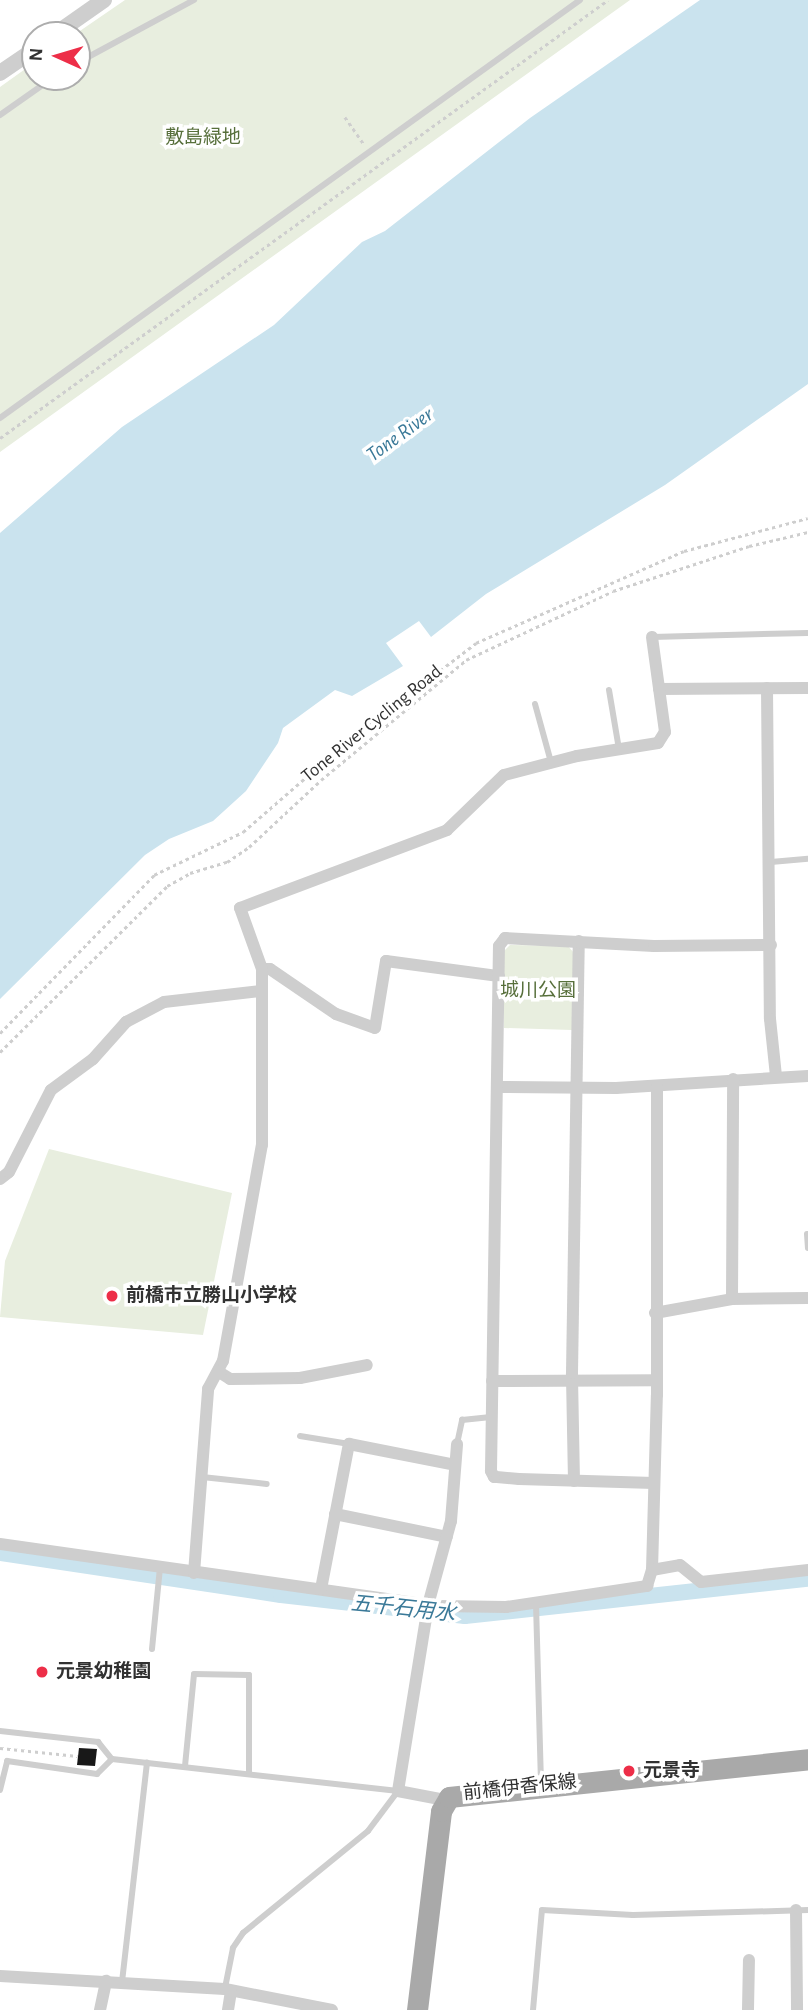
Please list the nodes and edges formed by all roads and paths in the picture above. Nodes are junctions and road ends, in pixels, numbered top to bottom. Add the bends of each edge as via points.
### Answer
1 (104, 0) edge
2 (194, 0) edge
3 (580, 0) edge
4 (608, 0) edge
5 (74, 21) edge
6 (91, 55) edge
7 (21, 59) edge
8 (0, 73) edge
9 (35, 91) edge
10 (0, 116) edge
11 (345, 117) dead end
12 (369, 152) junction
13 (0, 418) edge
14 (0, 438) edge
15 (808, 518) edge
16 (808, 532) edge
17 (808, 633) edge
18 (652, 637) joint
19 (767, 688) junction
20 (808, 688) edge
21 (659, 689) junction
22 (609, 690) dead end
23 (535, 704) dead end
24 (619, 750) junction
25 (551, 762) junction
26 (808, 859) edge
27 (771, 862) junction
28 (579, 941) junction
29 (771, 945) junction
30 (262, 969) junction
31 (499, 976) junction
32 (260, 991) junction
33 (0, 1033) edge
34 (0, 1052) edge
35 (776, 1076) junction
36 (808, 1076) edge
37 (733, 1079) junction
38 (499, 1087) junction
39 (657, 1087) junction
40 (577, 1088) junction
41 (0, 1179) edge
42 (807, 1234) edge
43 (808, 1248) edge
44 (808, 1298) edge
45 (732, 1299) junction
46 (655, 1314) junction
47 (367, 1365) dead end
48 (219, 1372) junction
49 (656, 1380) junction
50 (492, 1381) junction
51 (572, 1381) junction
52 (491, 1417) junction
53 (300, 1436) dead end
54 (349, 1444) junction
55 (457, 1444) joint
56 (455, 1465) junction
57 (200, 1477) junction
58 (575, 1481) junction
59 (267, 1483) dead end
60 (654, 1483) junction
61 (335, 1514) junction
62 (447, 1537) junction
63 (0, 1544) edge
64 (160, 1568) junction
65 (652, 1570) junction
66 (808, 1570) edge
67 (194, 1573) junction
68 (321, 1589) junction
69 (429, 1602) junction
70 (536, 1604) junction
71 (152, 1649) dead end
72 (0, 1731) edge
73 (0, 1748) edge
74 (78, 1756) dead end
75 (112, 1759) junction
76 (808, 1759) edge
77 (147, 1762) junction
78 (185, 1766) junction
79 (249, 1773) junction
80 (541, 1785) junction
81 (0, 1790) edge
82 (398, 1791) junction
83 (445, 1800) junction
84 (802, 1910) edge
85 (749, 1960) dead end
86 (0, 1976) edge
87 (106, 1982) junction
88 (122, 1982) junction
89 (228, 1990) junction
90 (100, 2010) edge
91 (228, 2010) edge
92 (332, 2010) edge
93 (416, 2010) edge
94 (533, 2010) edge
95 (748, 2010) edge
96 (797, 2010) edge

1 - 5 street
2 - 6 lane
3 - 12 lane
4 - 14 path
7 - 8 street
9 - 10 lane
11 - 12 path
12 - 13 lane
15 - 33 path, Tone River Cycling Road via 684,551 476,643 351,738 243,832 154,875
16 - 34 path via 749,545 613,591 466,660 238,855 167,886
17 - 18 lane
18 - 21 street
19 - 20 street
19 - 21 street
19 - 27 street
21 - 24 street via 664,738
22 - 24 lane
23 - 25 lane
24 - 25 street
25 - 30 street via 499,778 447,830 243,905 239,912
26 - 27 lane
27 - 29 street
28 - 29 street
28 - 31 street via 505,938 499,946
28 - 40 street
29 - 35 street via 769,1019
30 - 31 street via 270,969 336,1014 375,1028 386,961
30 - 32 street
31 - 38 street
32 - 41 street via 164,1002 126,1023 93,1059 51,1090 9,1172
32 - 48 street via 264,1103 260,1171
35 - 36 street
35 - 37 street
37 - 39 street
37 - 45 street
38 - 40 street
38 - 50 street
39 - 40 street
39 - 46 street
40 - 51 street
42 - 43 lane
44 - 45 street
45 - 46 street
46 - 49 street
47 - 48 street via 300,1378 230,1378
48 - 57 street via 208,1389
49 - 51 street
49 - 60 street
50 - 51 street
50 - 52 street
51 - 58 street
52 - 55 lane via 462,1420
52 - 58 street via 494,1477
53 - 54 lane
54 - 56 street
54 - 61 street
55 - 56 street
56 - 62 street
57 - 59 lane
57 - 67 street
58 - 60 street
60 - 65 street
61 - 62 street
61 - 68 street
62 - 69 street
63 - 64 street
64 - 67 street
64 - 71 lane
65 - 66 street via 680,1565 701,1582
65 - 70 street via 643,1588
67 - 68 street
68 - 69 street
69 - 70 street via 478,1608
69 - 82 street
70 - 80 lane
72 - 75 lane via 98,1742
73 - 74 path
75 - 77 lane
75 - 81 lane via 97,1774 7,1761
76 - 80 main road, 前橋伊香保線
77 - 78 lane
77 - 88 lane
78 - 79 lane
78 - 79 lane via 194,1674 249,1675
79 - 82 lane
80 - 83 main road, 前橋伊香保線 via 465,1792
82 - 83 street
82 - 89 lane via 368,1831 243,1933 233,1948
83 - 93 main road, 前橋伊香保線
84 - 94 lane via 633,1915 542,1910
84 - 96 street
85 - 95 street
86 - 87 street
87 - 88 street
87 - 90 street
88 - 89 street
89 - 91 street
89 - 92 street

